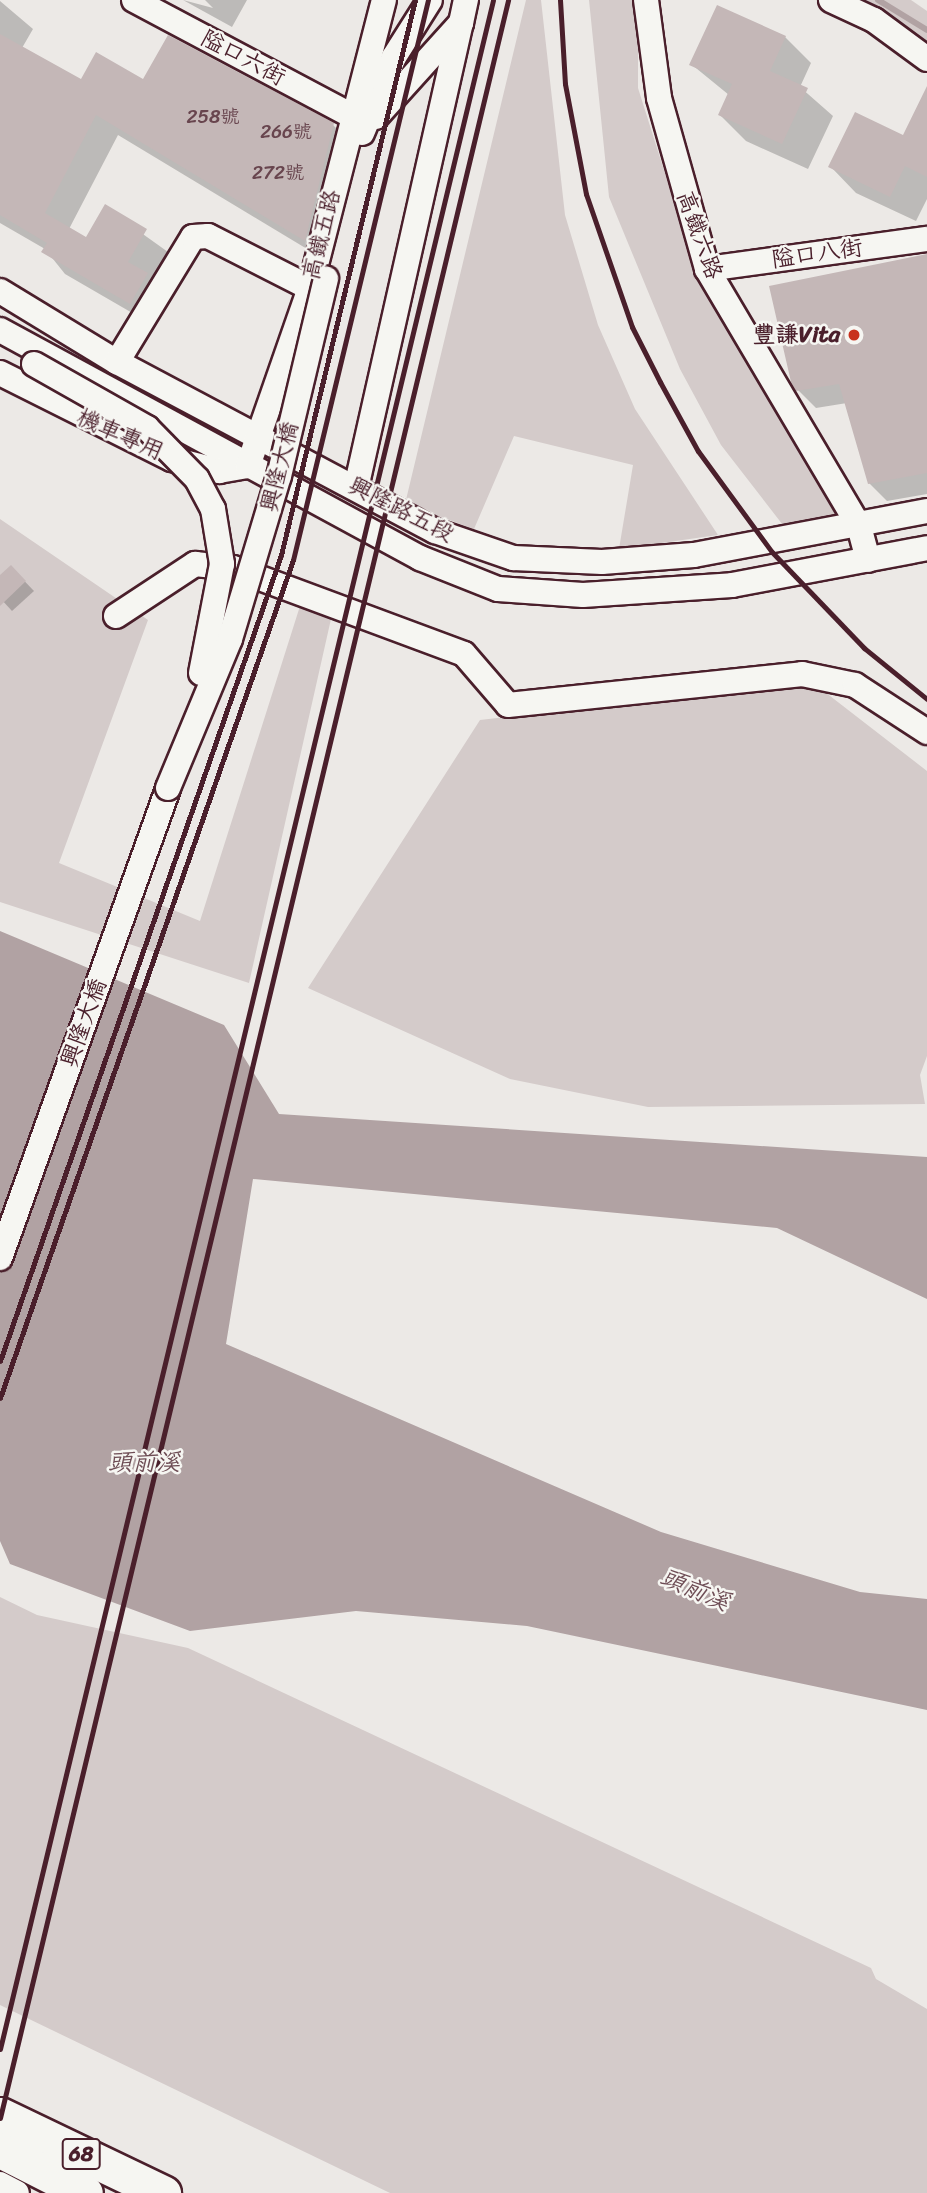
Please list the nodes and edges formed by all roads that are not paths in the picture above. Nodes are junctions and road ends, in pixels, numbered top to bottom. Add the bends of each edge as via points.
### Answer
1 (134, 0) edge
2 (384, 0) edge
3 (430, 0) edge
4 (646, 0) edge
5 (831, 0) edge
6 (464, 11) edge
7 (927, 58) edge
8 (356, 127) junction
9 (927, 239) edge
10 (707, 269) junction
11 (318, 283) junction
12 (0, 291) edge
13 (0, 330) edge
14 (0, 345) edge
15 (117, 362) junction
16 (0, 373) edge
17 (260, 435) junction
18 (248, 466) junction
19 (356, 488) junction
20 (927, 512) edge
21 (859, 526) junction
22 (927, 548) edge
23 (868, 560) junction
24 (116, 616) dead end
25 (927, 732) edge
26 (167, 788) junction
27 (0, 1258) edge
28 (0, 2115) edge
29 (0, 2150) edge
30 (0, 2184) edge
31 (17, 2193) edge
32 (85, 2193) edge
33 (163, 2193) edge

1 - 8 street, 隘口六街
2 - 8 street
3 - 8 street
4 - 10 street, 高鐵六路 via 659,98
5 - 7 street via 874,20
6 - 8 street
6 - 19 street
8 - 11 street, 興隆大橋
9 - 10 street, 隘口八街
10 - 21 street, 高鐵六路
11 - 15 street via 208,236 193,237
11 - 17 street, 高鐵五路
11 - 26 street, 興隆大橋, bridge via 279,476 230,639
12 - 15 street, 興隆路五段
13 - 18 street, 興隆路五段
14 - 26 street, 興隆大橋, bridge via 147,428 197,479 213,509 222,564 220,599
15 - 17 street, 興隆路五段
16 - 18 street, 機車專用 via 172,459 219,471
17 - 18 street, 高鐵五路
17 - 19 street, 興隆路五段
18 - 23 street, 興隆路五段 via 420,558 498,589 650,592
19 - 21 street, 興隆路五段 via 435,531 513,558 602,562 694,555
20 - 21 street, 興隆路五段
21 - 23 street, 高鐵六路
22 - 23 street, 興隆路五段
24 - 25 street via 195,564 233,568 464,654 508,705 802,674 855,685
26 - 27 street, 興隆大橋
28 - 33 highway, 68
29 - 32 highway, 68
30 - 31 street

